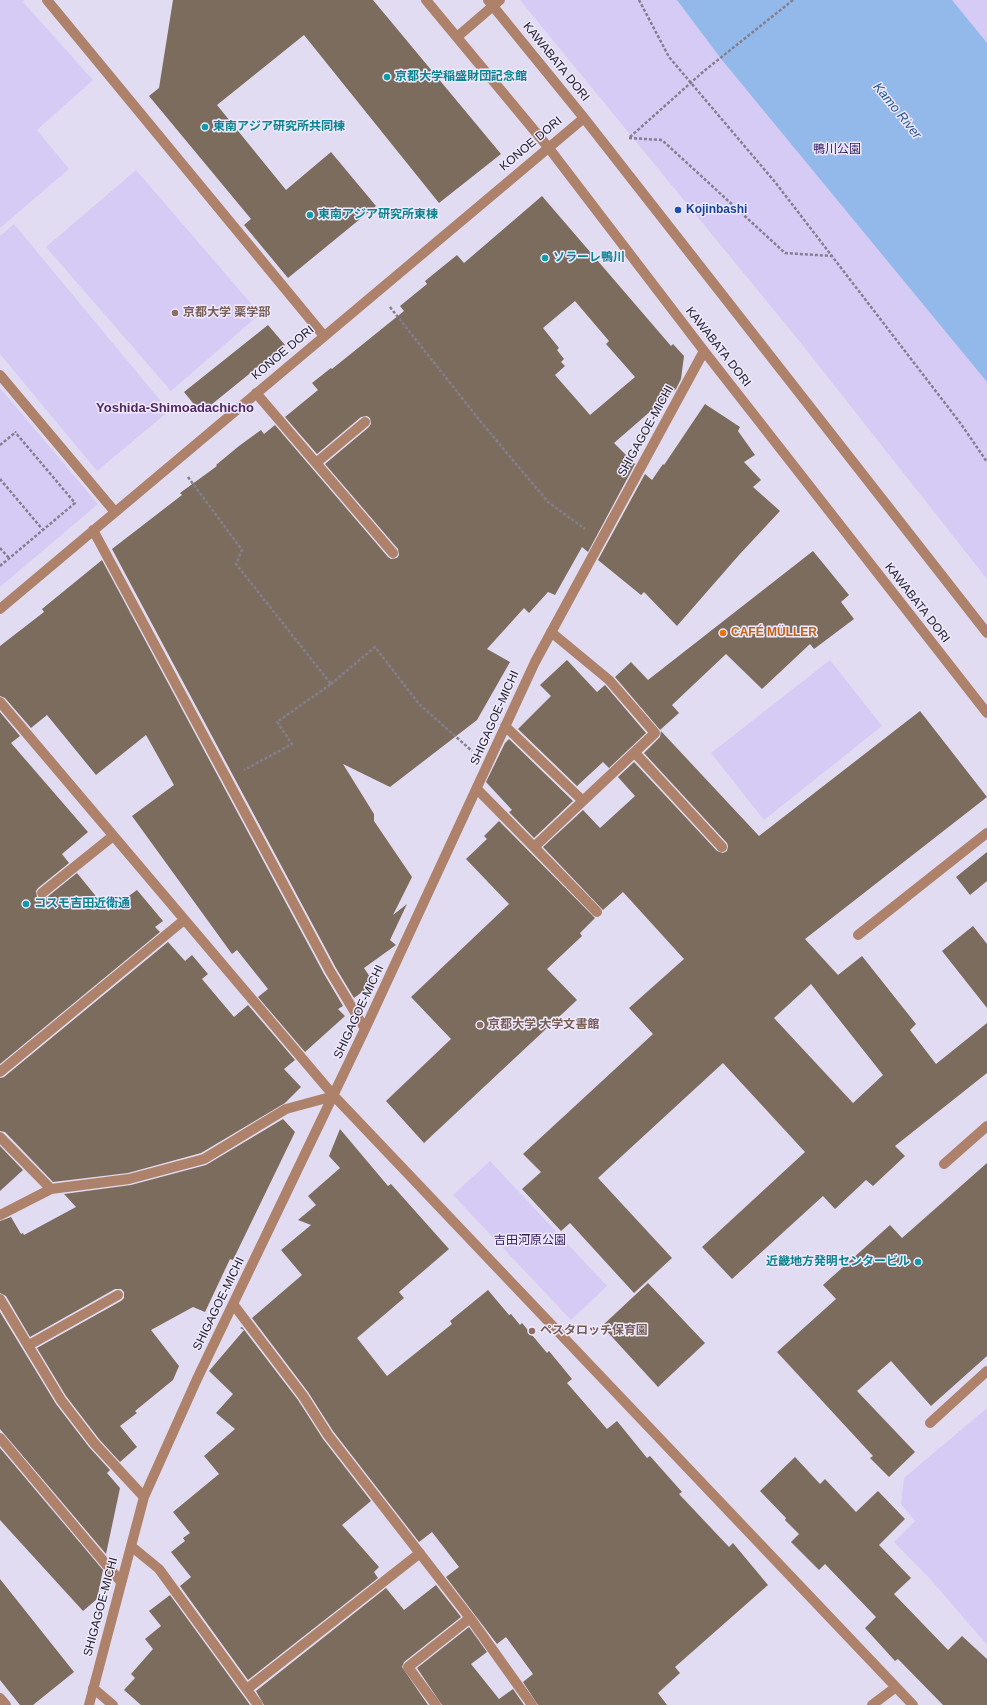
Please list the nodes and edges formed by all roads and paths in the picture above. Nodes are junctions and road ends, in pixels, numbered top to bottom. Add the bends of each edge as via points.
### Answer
1 (47, 0) edge
2 (426, 0) edge
3 (639, 0) edge
4 (793, 0) edge
5 (494, 2) edge
6 (457, 37) junction
7 (691, 83) junction
8 (584, 118) junction
9 (548, 147) junction
10 (832, 256) junction
11 (377, 291) junction
12 (324, 336) junction
13 (704, 352) junction
14 (0, 375) edge
15 (256, 393) junction
16 (35, 416) junction
17 (364, 422) dead end
18 (15, 432) junction
19 (0, 445) edge
20 (176, 460) junction
21 (987, 462) edge
22 (316, 463) junction
23 (0, 479) edge
24 (115, 512) junction
25 (43, 530) junction
26 (93, 530) junction
27 (601, 541) junction
28 (0, 548) edge
29 (393, 553) dead end
30 (9, 558) junction
31 (0, 566) edge
32 (0, 609) edge
33 (551, 632) junction
34 (987, 633) edge
35 (331, 684) junction
36 (0, 702) edge
37 (987, 713) edge
38 (505, 726) junction
39 (635, 752) junction
40 (488, 766) junction
41 (227, 780) junction
42 (477, 789) junction
43 (582, 801) junction
44 (987, 833) edge
45 (113, 836) junction
46 (534, 847) junction
47 (722, 847) dead end
48 (42, 893) dead end
49 (597, 912) dead end
50 (184, 920) junction
51 (858, 935) dead end
52 (366, 1030) junction
53 (0, 1072) edge
54 (334, 1096) junction
55 (987, 1126) edge
56 (0, 1137) edge
57 (944, 1164) dead end
58 (51, 1189) junction
59 (0, 1215) edge
60 (118, 1295) dead end
61 (0, 1299) edge
62 (233, 1304) junction
63 (29, 1344) junction
64 (987, 1371) edge
65 (930, 1423) dead end
66 (0, 1438) edge
67 (144, 1497) junction
68 (131, 1546) junction
69 (420, 1553) junction
70 (121, 1582) junction
71 (470, 1618) junction
72 (896, 1687) junction
73 (93, 1688) junction
74 (247, 1689) junction
75 (0, 1698) edge
76 (6, 1705) edge
77 (89, 1705) edge
78 (113, 1705) edge
79 (258, 1705) edge
80 (436, 1705) edge
81 (532, 1705) edge
82 (872, 1705) edge
83 (913, 1705) edge

1 - 12 street
2 - 6 street, KAWABATA DORI
3 - 7 path via 669,57
4 - 7 path
5 - 6 street
5 - 8 street, KAWABATA DORI
6 - 9 street, KAWABATA DORI
7 - 10 path via 775,182
7 - 10 path via 629,138 662,140 785,253
8 - 9 street, KONOE DORI
8 - 34 street, KAWABATA DORI
9 - 11 street, KONOE DORI
9 - 13 street, KAWABATA DORI
10 - 21 path via 962,424
11 - 12 street, KONOE DORI
11 - 27 path via 548,502
12 - 15 street, KONOE DORI
13 - 27 street, SHIGAGOE-MICHI
13 - 37 street, KAWABATA DORI
14 - 16 street
15 - 20 street, KONOE DORI
15 - 22 street
16 - 18 path
16 - 24 street
17 - 22 street
18 - 19 path
18 - 25 path via 75,503
20 - 24 street, KONOE DORI
20 - 35 path via 242,550 236,564
22 - 29 street
23 - 25 path
24 - 26 street, KONOE DORI
25 - 30 path
26 - 32 street, KONOE DORI
26 - 41 street
27 - 33 street, SHIGAGOE-MICHI
28 - 30 path
30 - 31 path
33 - 38 street, SHIGAGOE-MICHI
33 - 39 street via 609,680 655,733
35 - 40 path via 375,647 419,704
35 - 41 path via 277,722 292,744
36 - 45 street
38 - 40 street, SHIGAGOE-MICHI
38 - 43 street
39 - 43 street
39 - 47 street
40 - 42 street, SHIGAGOE-MICHI
41 - 52 street via 330,971
42 - 46 street
42 - 52 street, SHIGAGOE-MICHI
43 - 46 street
44 - 51 street
45 - 48 street
45 - 50 street
46 - 49 street
50 - 53 street
50 - 54 street
52 - 54 street, SHIGAGOE-MICHI
54 - 58 street via 286,1110 204,1159 128,1179
54 - 62 street, SHIGAGOE-MICHI
54 - 72 street
55 - 57 street
56 - 58 street
58 - 59 street
60 - 63 street
61 - 63 street
62 - 67 street, SHIGAGOE-MICHI
62 - 69 street via 303,1396 328,1435
63 - 67 street via 61,1400 94,1443
64 - 65 street
66 - 70 street
67 - 68 street, SHIGAGOE-MICHI
68 - 70 street, SHIGAGOE-MICHI
68 - 74 street via 159,1569
69 - 71 street
69 - 74 street
70 - 73 street, SHIGAGOE-MICHI
71 - 80 street via 408,1667
71 - 81 street
72 - 82 street
72 - 83 street
73 - 77 street, SHIGAGOE-MICHI
73 - 78 street
74 - 79 street
75 - 76 street

